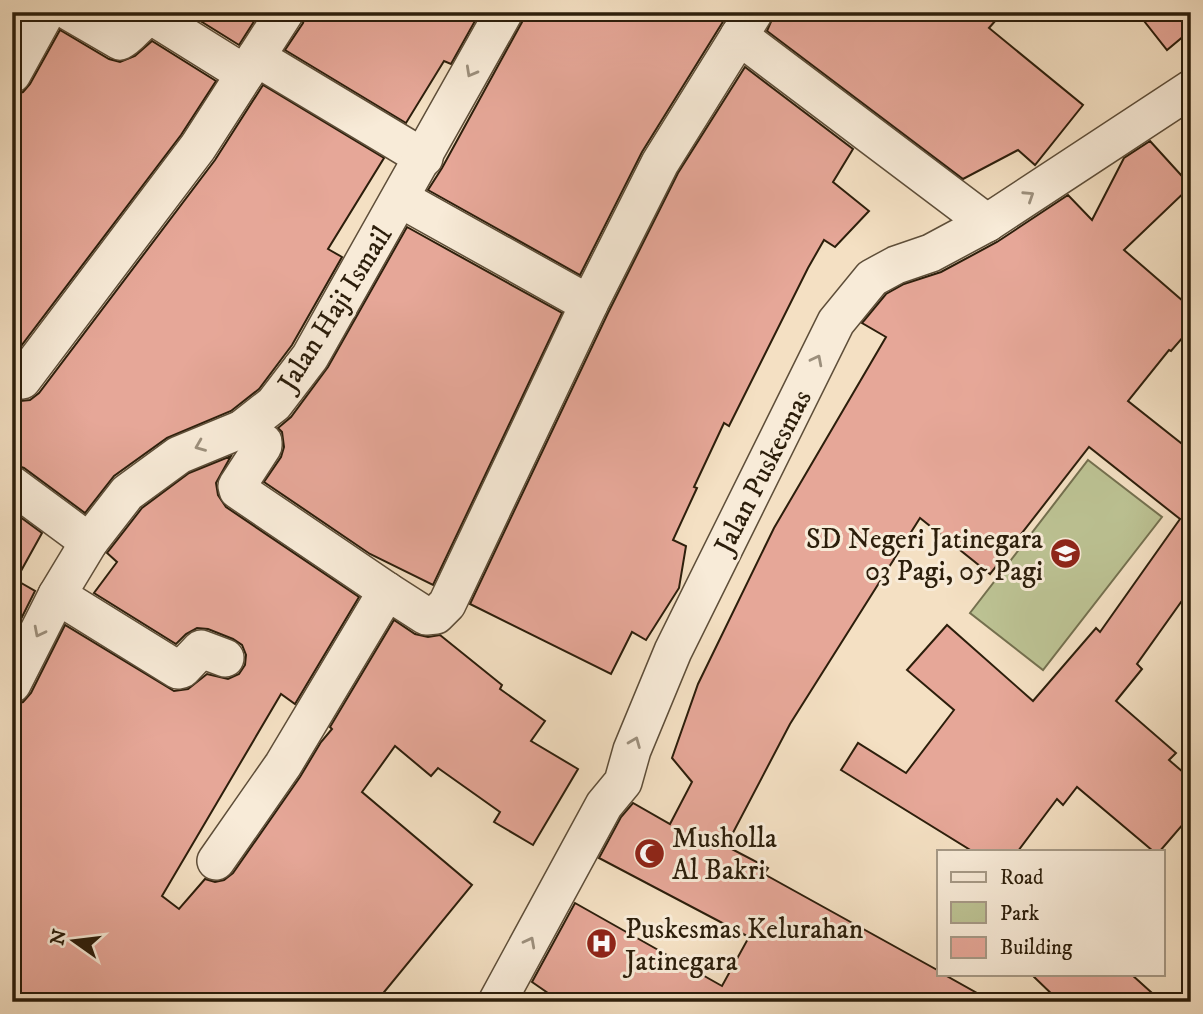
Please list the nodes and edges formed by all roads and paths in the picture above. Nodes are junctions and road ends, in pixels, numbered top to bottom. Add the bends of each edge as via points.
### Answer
1 (46, 12) edge
2 (70, 12) edge
3 (285, 12) edge
4 (504, 12) edge
5 (746, 24) edge
6 (250, 65) junction
7 (12, 74) edge
8 (1191, 89) edge
9 (424, 158) junction
10 (401, 199) junction
11 (987, 223) junction
12 (589, 304) junction
13 (22, 380) dead end
14 (242, 429) junction
15 (12, 485) edge
16 (89, 542) junction
17 (387, 591) junction
18 (57, 595) junction
19 (225, 658) dead end
20 (12, 684) edge
21 (216, 860) dead end
22 (497, 1002) edge

1 - 7 street
2 - 6 street via 120,41 152,16
3 - 6 street
4 -> 9 street, Jalan Haji Ismail
5 - 11 street
5 - 12 street via 660,163
6 - 9 street
6 - 13 street via 198,147
11 -> 8 street, Jalan Puskesmas
9 - 10 street, Jalan Haji Ismail
10 - 12 street
10 - 14 street, Jalan Haji Ismail via 310,357 274,404
22 -> 11 street, Jalan Puskesmas via 604,805 623,782 673,651 836,322 872,278
12 - 17 street via 447,604 436,615 426,616
14 -> 16 street, Jalan Haji Ismail via 179,455 127,493
14 - 17 street via 263,446 237,491
15 - 16 street
16 - 18 street, Jalan Haji Ismail
17 - 21 street via 283,765
18 - 19 street via 178,670 201,649
18 -> 20 street, Jalan Haji Ismail

